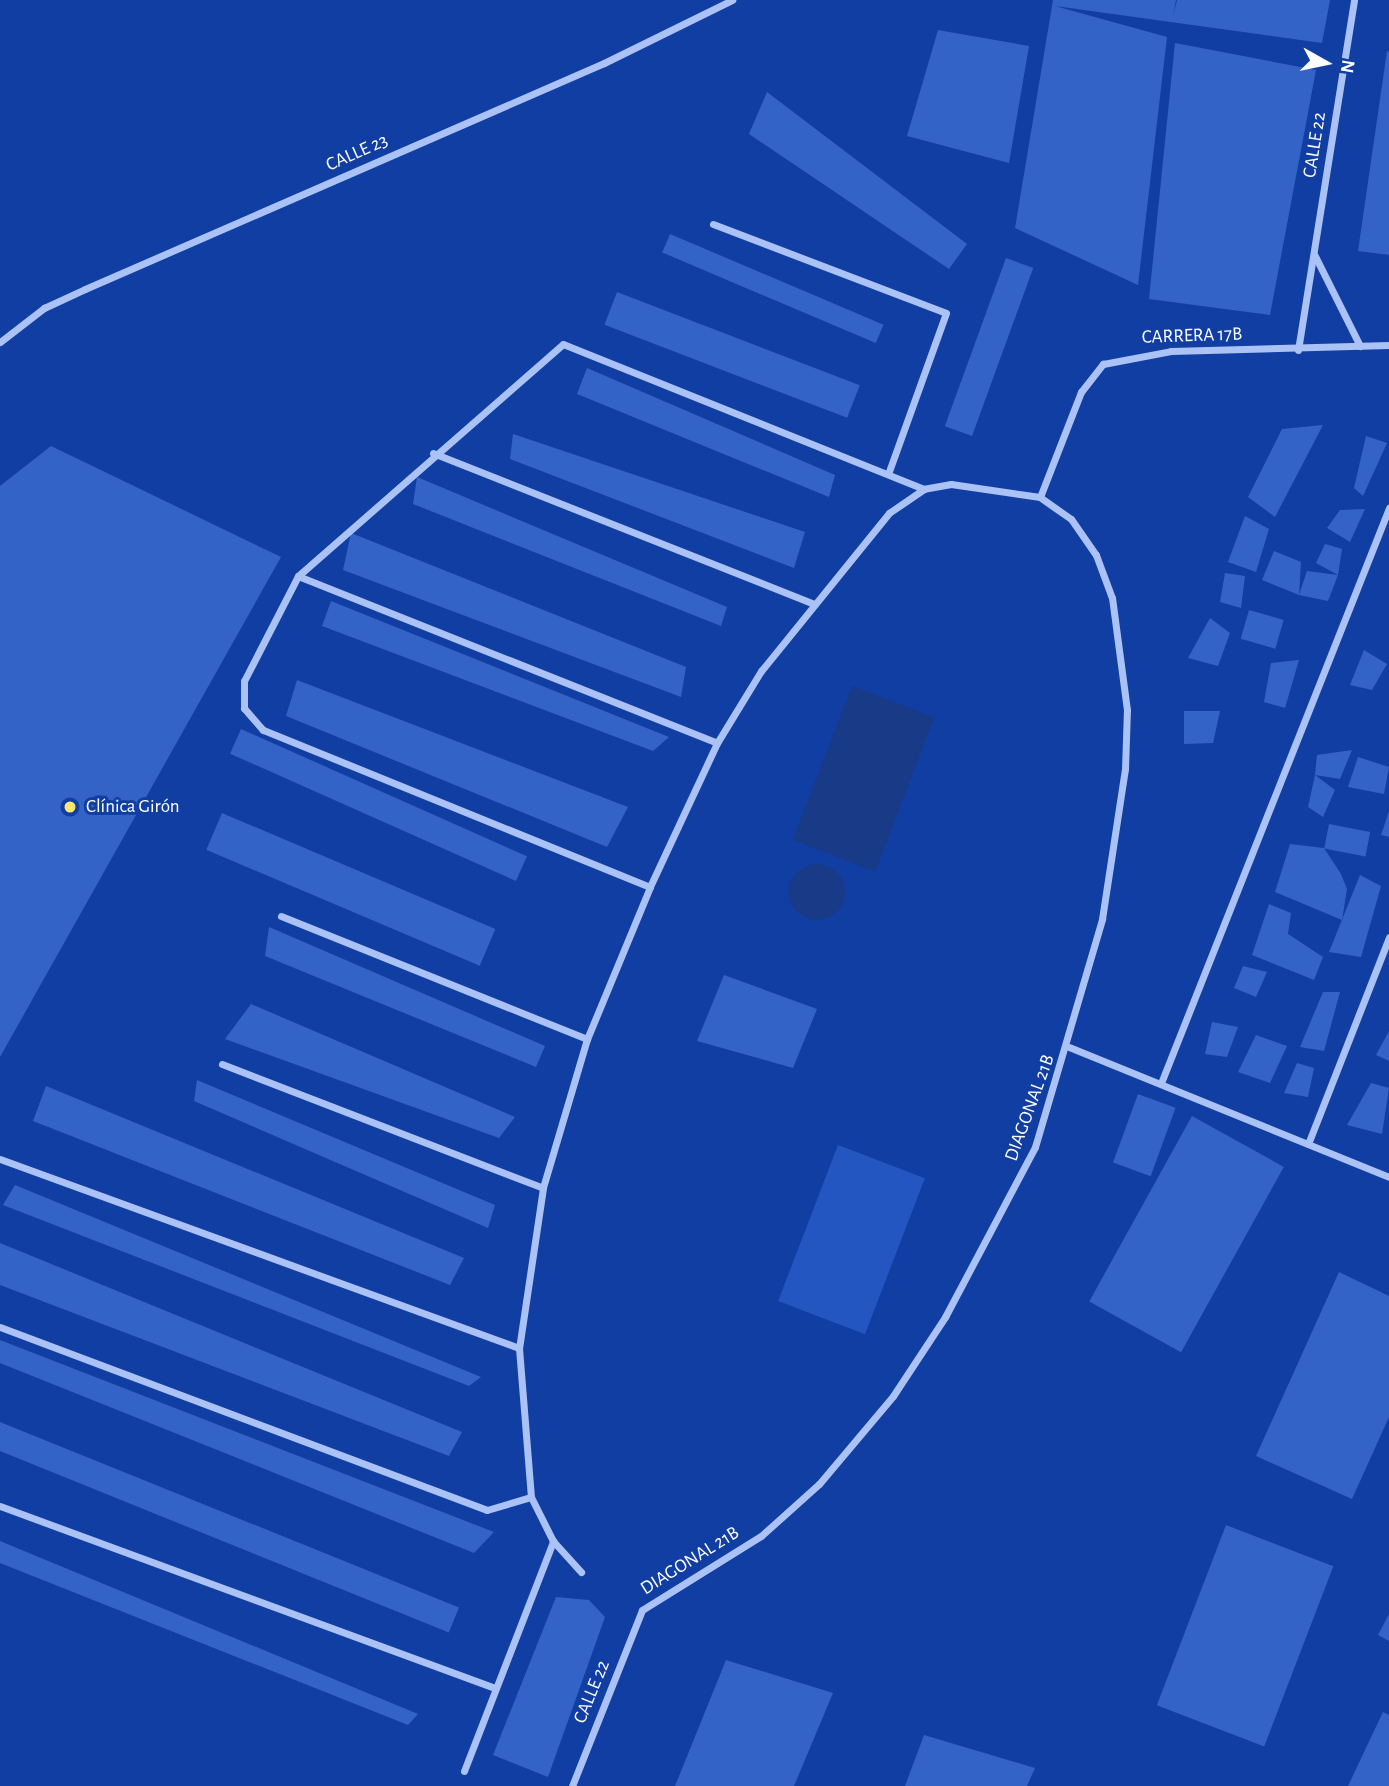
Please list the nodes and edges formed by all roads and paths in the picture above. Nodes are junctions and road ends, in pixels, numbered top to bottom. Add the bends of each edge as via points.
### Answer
1 (732, 0) edge
2 (1354, 0) edge
3 (713, 225) dead end
4 (1314, 253) junction
5 (0, 342) edge
6 (1389, 345) edge
7 (1360, 346) junction
8 (1298, 350) junction
9 (433, 453) junction
10 (889, 471) junction
11 (924, 489) junction
12 (1040, 497) junction
13 (1389, 508) edge
14 (298, 576) junction
15 (813, 603) junction
16 (717, 743) junction
17 (650, 887) junction
18 (281, 916) dead end
19 (1389, 937) edge
20 (587, 1039) junction
21 (1069, 1047) junction
22 (222, 1064) dead end
23 (1161, 1083) junction
24 (1308, 1144) junction
25 (0, 1159) edge
26 (1389, 1177) edge
27 (542, 1188) junction
28 (0, 1327) edge
29 (519, 1348) junction
30 (531, 1497) junction
31 (0, 1506) edge
32 (553, 1541) junction
33 (581, 1572) dead end
34 (642, 1610) joint
35 (495, 1688) junction
36 (464, 1771) dead end
37 (572, 1786) edge

1 - 5 street, CALLE 23 via 604,63 44,308
2 - 4 street, CALLE 22
3 - 10 street via 946,313
4 - 7 street
4 - 8 street, CALLE 22
6 - 7 street, CARRERA 17B
7 - 8 street, CARRERA 17B
8 - 12 street, CARRERA 17B via 1171,351 1103,364 1081,392
9 - 10 street via 563,344
9 - 14 street
9 - 15 street
10 - 11 street
11 - 12 street via 986,485
11 - 15 street via 862,540
12 - 21 street, DIAGONAL 21B via 1071,519 1096,555 1112,598 1127,710 1116,845
13 - 23 street
14 - 16 street
14 - 17 street via 244,681 244,708 253,721
15 - 16 street
16 - 17 street
17 - 20 street
18 - 20 street
19 - 24 street
20 - 27 street
21 - 23 street
21 - 34 street, DIAGONAL 21B via 1035,1147 992,1236 893,1396 819,1484 761,1536
22 - 27 street
23 - 24 street
24 - 26 street
25 - 29 street
27 - 29 street
28 - 30 street via 487,1510
29 - 30 street
30 - 32 street
31 - 35 street
32 - 33 street
32 - 35 street
34 - 37 street, CALLE 22
35 - 36 street

